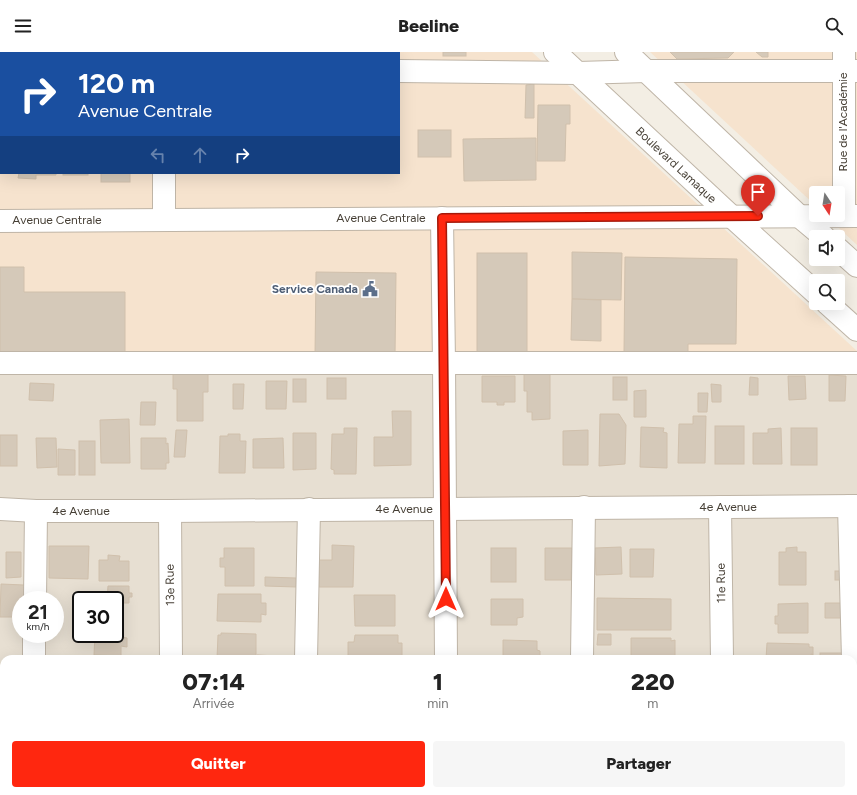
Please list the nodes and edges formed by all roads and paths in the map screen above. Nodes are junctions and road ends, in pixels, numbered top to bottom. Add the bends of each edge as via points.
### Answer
1 (555, 52) edge
2 (626, 52) edge
3 (848, 64) edge
4 (400, 71) edge
5 (647, 71) junction
6 (578, 73) junction
7 (164, 174) edge
8 (731, 216) junction
9 (799, 216) junction
10 (850, 216) edge
11 (442, 218) junction
12 (164, 220) junction
13 (0, 221) edge
14 (816, 230) edge
15 (845, 255) edge
16 (857, 266) edge
17 (809, 287) edge
18 (835, 310) edge
19 (857, 330) edge
20 (0, 362) edge
21 (444, 363) junction
22 (857, 363) edge
23 (853, 506) edge
24 (584, 507) junction
25 (720, 507) junction
26 (309, 509) junction
27 (445, 509) junction
28 (0, 510) edge
29 (36, 511) junction
30 (170, 511) junction
31 (35, 591) edge
32 (34, 643) edge
33 (34, 655) edge
34 (171, 655) edge
35 (306, 655) edge
36 (446, 655) edge
37 (582, 655) edge
38 (722, 655) edge
39 (853, 655) edge

1 - 6 street, Boulevard Lamaque
2 - 5 street
3 - 5 street
3 - 10 street, Rue de l'Académie
4 - 6 street
5 - 6 street
5 - 9 street
6 - 8 street, Boulevard Lamaque
7 - 12 street
8 - 9 street, Avenue Centrale
8 - 11 street, Avenue Centrale
8 - 17 street, Boulevard Lamaque
9 - 10 street, Avenue Centrale
9 - 14 street
11 - 12 street, Avenue Centrale
11 - 21 street
12 - 13 street, Avenue Centrale
15 - 16 street
18 - 19 street
20 - 21 street
21 - 22 street
21 - 27 street
23 - 25 street, 4e Avenue
23 - 39 street
24 - 25 street, 4e Avenue
24 - 27 street, 4e Avenue
24 - 37 street
25 - 38 street, 11e Rue
26 - 27 street, 4e Avenue
26 - 30 street, 4e Avenue
26 - 35 street
27 - 36 street
28 - 29 street, 4e Avenue
29 - 30 street, 4e Avenue
29 - 31 street
30 - 34 street, 13e Rue
32 - 33 street

